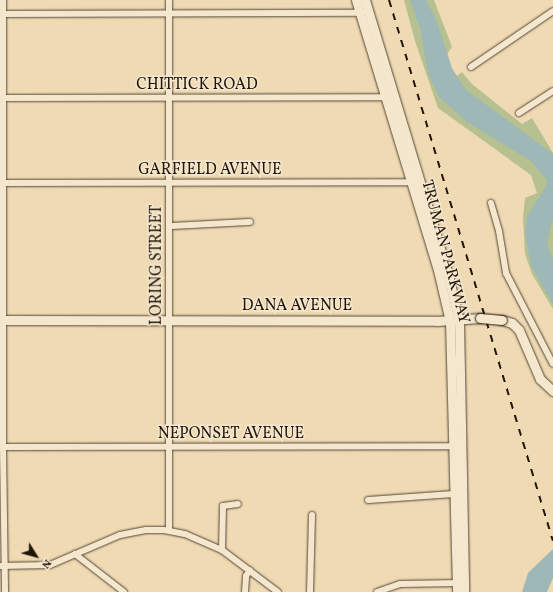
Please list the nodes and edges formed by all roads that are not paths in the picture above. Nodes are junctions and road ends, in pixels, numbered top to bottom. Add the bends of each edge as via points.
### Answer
1 (3, 0) edge
2 (169, 0) edge
3 (356, 0) edge
4 (365, 0) edge
5 (553, 11) edge
6 (364, 12) junction
7 (169, 13) junction
8 (3, 14) junction
9 (471, 67) dead end
10 (553, 91) edge
11 (389, 97) junction
12 (1, 98) edge
13 (169, 98) junction
14 (519, 113) dead end
15 (416, 182) junction
16 (1, 183) edge
17 (169, 183) junction
18 (491, 203) dead end
19 (250, 222) dead end
20 (170, 226) junction
21 (1, 251) edge
22 (1, 320) edge
23 (170, 321) junction
24 (455, 321) junction
25 (553, 364) edge
26 (553, 391) edge
27 (458, 446) junction
28 (1, 447) edge
29 (170, 447) junction
30 (454, 494) junction
31 (368, 500) dead end
32 (238, 504) dead end
33 (312, 515) dead end
34 (169, 530) junction
35 (222, 550) junction
36 (75, 554) junction
37 (2, 566) edge
38 (250, 570) junction
39 (460, 588) edge
40 (5, 592) edge
41 (124, 592) edge
42 (245, 592) edge
43 (278, 592) edge
44 (310, 592) edge
45 (377, 592) edge

1 - 8 street
2 - 7 street, LORING STREET
3 - 6 main road, TRUMAN PARKWAY
4 - 6 main road, TRUMAN PARKWAY
5 - 9 street
6 - 7 street
6 - 11 main road, TRUMAN PARKWAY
7 - 8 street
7 - 13 street, LORING STREET
8 - 12 street
10 - 14 street
11 - 13 street, CHITTICK ROAD
11 - 15 main road, TRUMAN PARKWAY
12 - 13 street, CHITTICK ROAD
12 - 16 street
13 - 17 street, LORING STREET
15 - 17 street, GARFIELD AVENUE
15 - 24 main road, TRUMAN PARKWAY
16 - 17 street, GARFIELD AVENUE
16 - 21 street
17 - 20 street, LORING STREET
18 - 25 street via 506,273
19 - 20 street
20 - 23 street, LORING STREET
21 - 22 street
22 - 23 main road, DANA AVENUE
22 - 28 street
23 - 24 main road, DANA AVENUE
23 - 29 street, LORING STREET
24 - 26 main road, DANA AVENUE, bridge via 480,318 502,320 517,327 540,379
24 - 27 main road, TRUMAN PARKWAY
27 - 29 street, NEPONSET AVENUE
27 - 30 main road, TRUMAN PARKWAY
27 - 39 main road, TRUMAN PARKWAY
28 - 29 street, NEPONSET AVENUE
28 - 37 street
29 - 34 street, LORING STREET
30 - 31 street
30 - 39 main road, TRUMAN PARKWAY
32 - 35 street via 223,506
33 - 44 street
34 - 35 street
34 - 36 street via 127,533
35 - 38 street
36 - 37 street via 50,565
36 - 41 street
37 - 40 street
38 - 42 street via 246,576
38 - 43 street
39 - 45 street via 395,585

